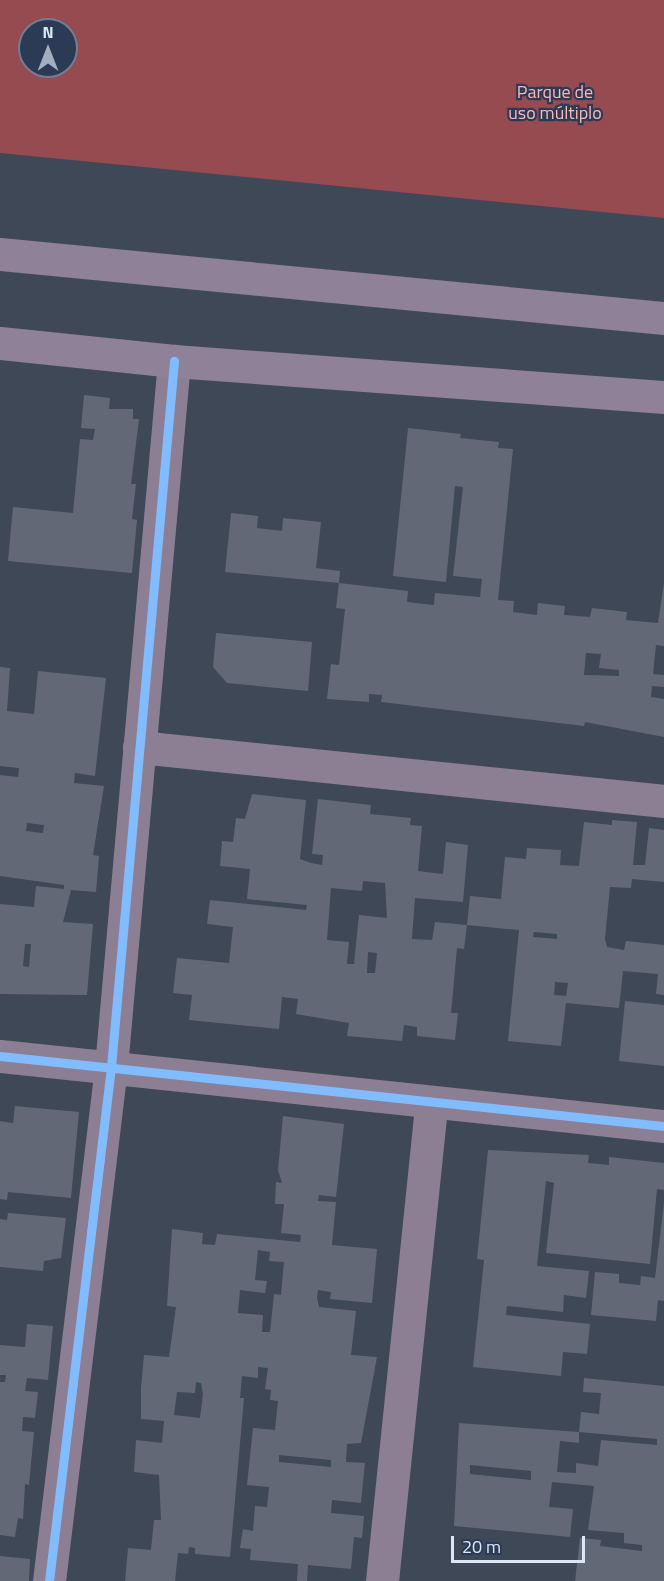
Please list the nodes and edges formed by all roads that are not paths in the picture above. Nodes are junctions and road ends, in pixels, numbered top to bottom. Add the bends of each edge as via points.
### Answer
1 (0, 254) edge
2 (664, 318) edge
3 (0, 343) edge
4 (174, 361) junction
5 (664, 397) edge
6 (139, 747) junction
7 (664, 801) edge
8 (0, 1056) edge
9 (111, 1067) junction
10 (431, 1104) junction
11 (664, 1126) edge
12 (49, 1581) edge
13 (382, 1581) edge

1 - 2 street
3 - 4 street
4 - 5 street
4 - 6 street
6 - 7 street
6 - 9 street
8 - 9 street
9 - 10 street
9 - 12 street
10 - 11 street
10 - 13 street

